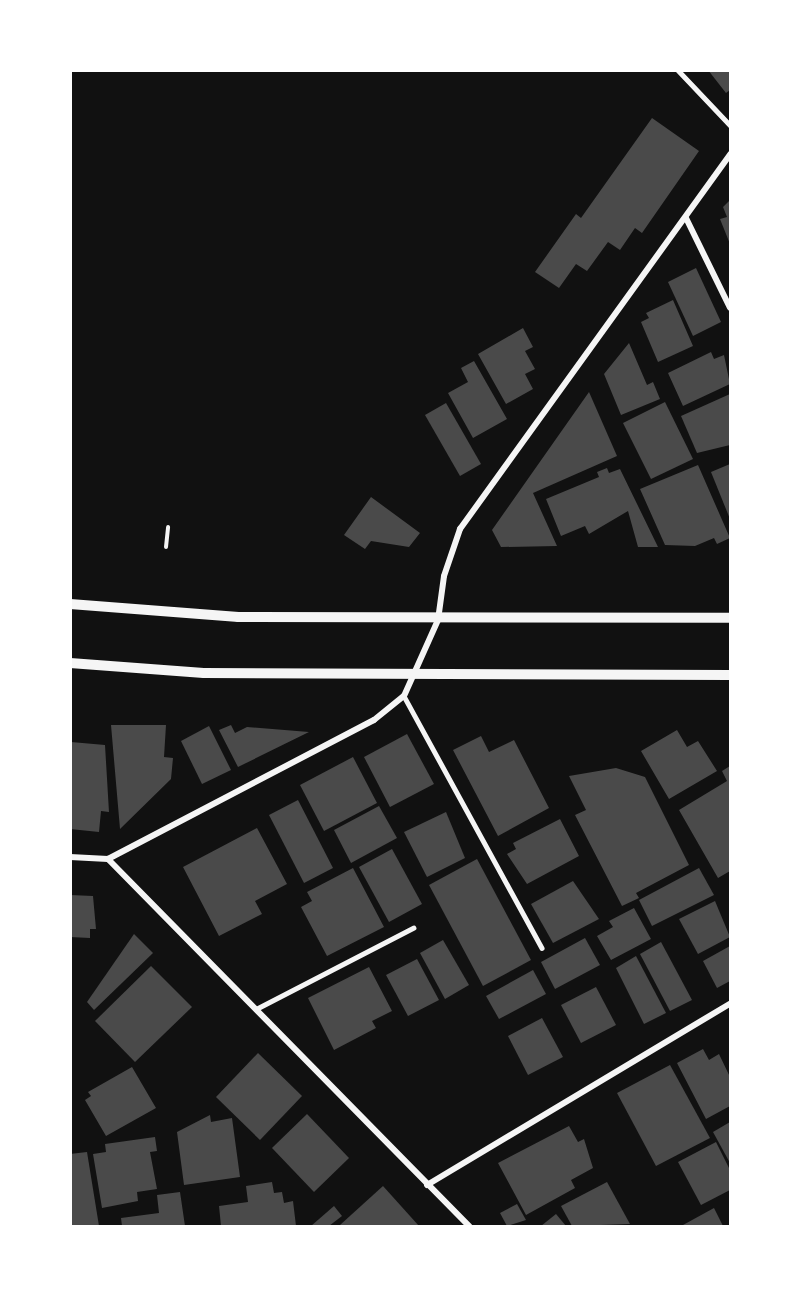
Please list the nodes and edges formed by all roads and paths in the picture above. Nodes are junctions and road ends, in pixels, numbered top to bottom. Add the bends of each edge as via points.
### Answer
1 (678, 70) edge
2 (730, 125) edge
3 (730, 154) edge
4 (686, 218) junction
5 (730, 308) edge
6 (168, 527) dead end
7 (166, 547) dead end
8 (70, 604) edge
9 (730, 618) edge
10 (438, 620) junction
11 (70, 663) edge
12 (730, 675) edge
13 (416, 676) junction
14 (404, 696) junction
15 (70, 857) edge
16 (108, 859) junction
17 (413, 928) dead end
18 (542, 948) dead end
19 (730, 1004) edge
20 (256, 1009) junction
21 (427, 1185) junction
22 (469, 1227) edge

1 - 2 lane
3 - 4 street
4 - 5 street
4 - 10 street via 460,529 444,576
6 - 7 path
8 - 10 street via 238,617
9 - 10 street
10 - 13 street
11 - 13 street via 204,673
12 - 13 street
13 - 14 street
14 - 16 street via 374,720
14 - 18 lane
15 - 16 street
16 - 20 street
17 - 20 lane
19 - 21 street
20 - 21 street
21 - 22 street

